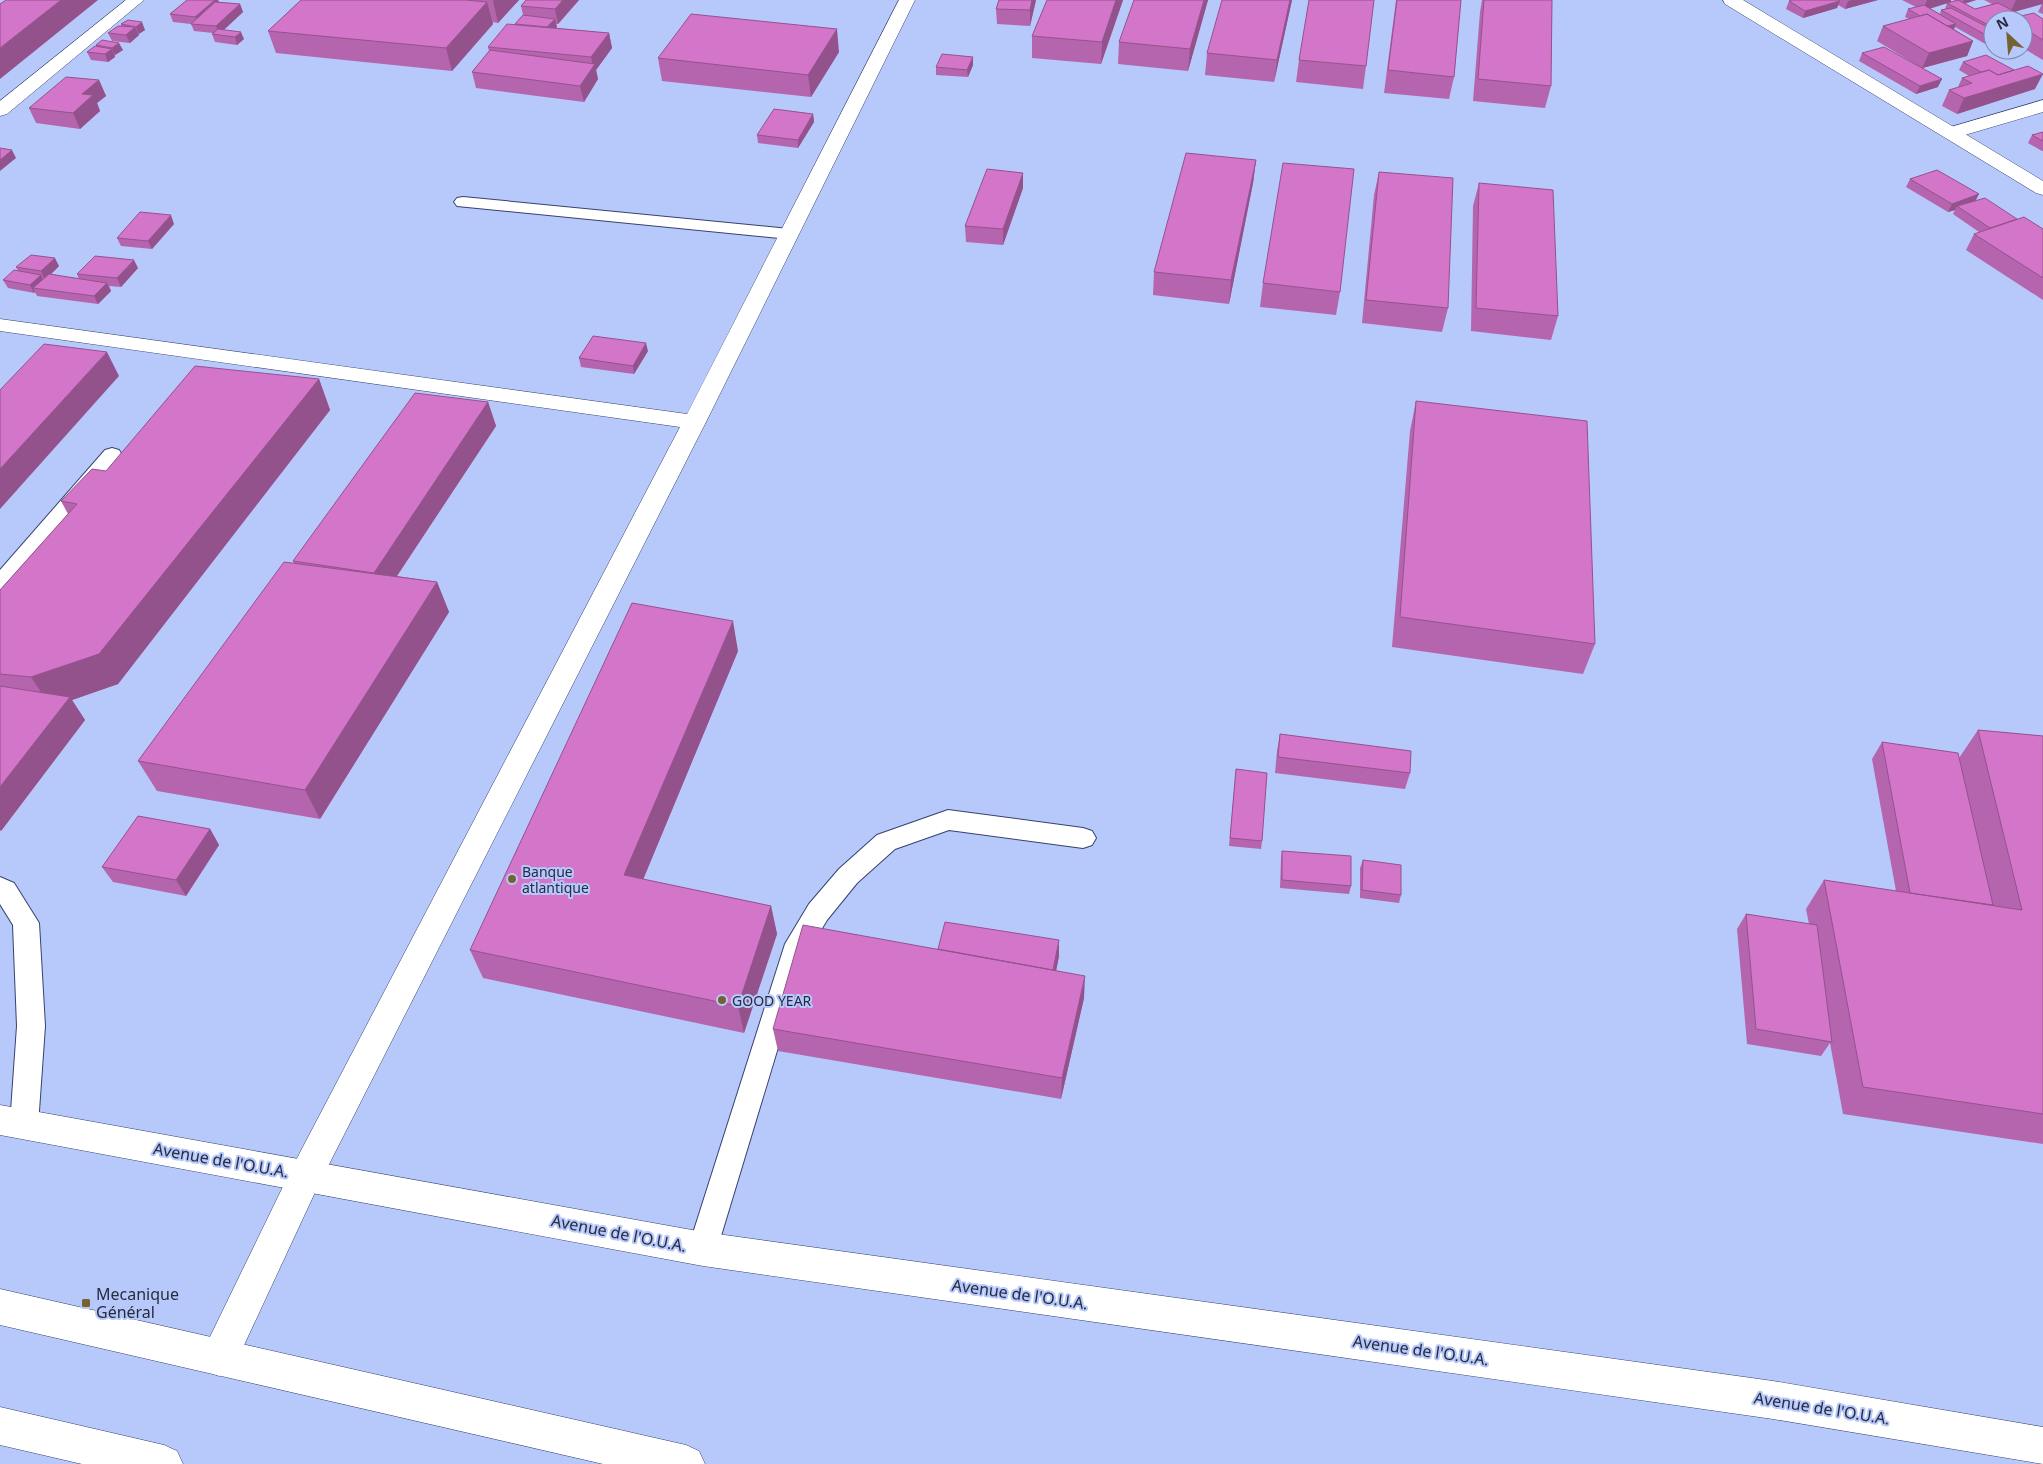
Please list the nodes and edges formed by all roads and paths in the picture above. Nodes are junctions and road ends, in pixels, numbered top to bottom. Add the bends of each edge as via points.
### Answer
1 (136, 0) edge
2 (907, 0) edge
3 (1731, 0) edge
4 (2043, 106) edge
5 (0, 110) edge
6 (1951, 133) junction
7 (2043, 189) edge
8 (463, 202) dead end
9 (790, 234) junction
10 (0, 325) edge
11 (694, 422) junction
12 (112, 456) dead end
13 (0, 584) edge
14 (1083, 838) dead end
15 (0, 887) edge
16 (12, 1123) edge
17 (306, 1175) junction
18 (703, 1249) junction
19 (0, 1307) edge
20 (219, 1358) junction
21 (0, 1426) edge
22 (2043, 1446) edge
23 (164, 1464) edge
24 (686, 1464) edge

1 - 5 main road
2 - 9 main road
3 - 6 main road
4 - 6 main road
6 - 7 main road
8 - 9 lane
9 - 11 main road
10 - 11 main road
11 - 17 main road
12 - 13 lane
14 - 18 lane via 948,820 886,842 848,876 818,912 794,952
15 - 16 lane via 26,923 31,1026
16 - 17 main road, Avenue de l'O.U.A.
17 - 18 main road, Avenue de l'O.U.A.
17 - 20 main road
18 - 22 main road, Avenue de l'O.U.A. via 1773,1400
19 - 20 main road
20 - 24 main road
21 - 23 main road

